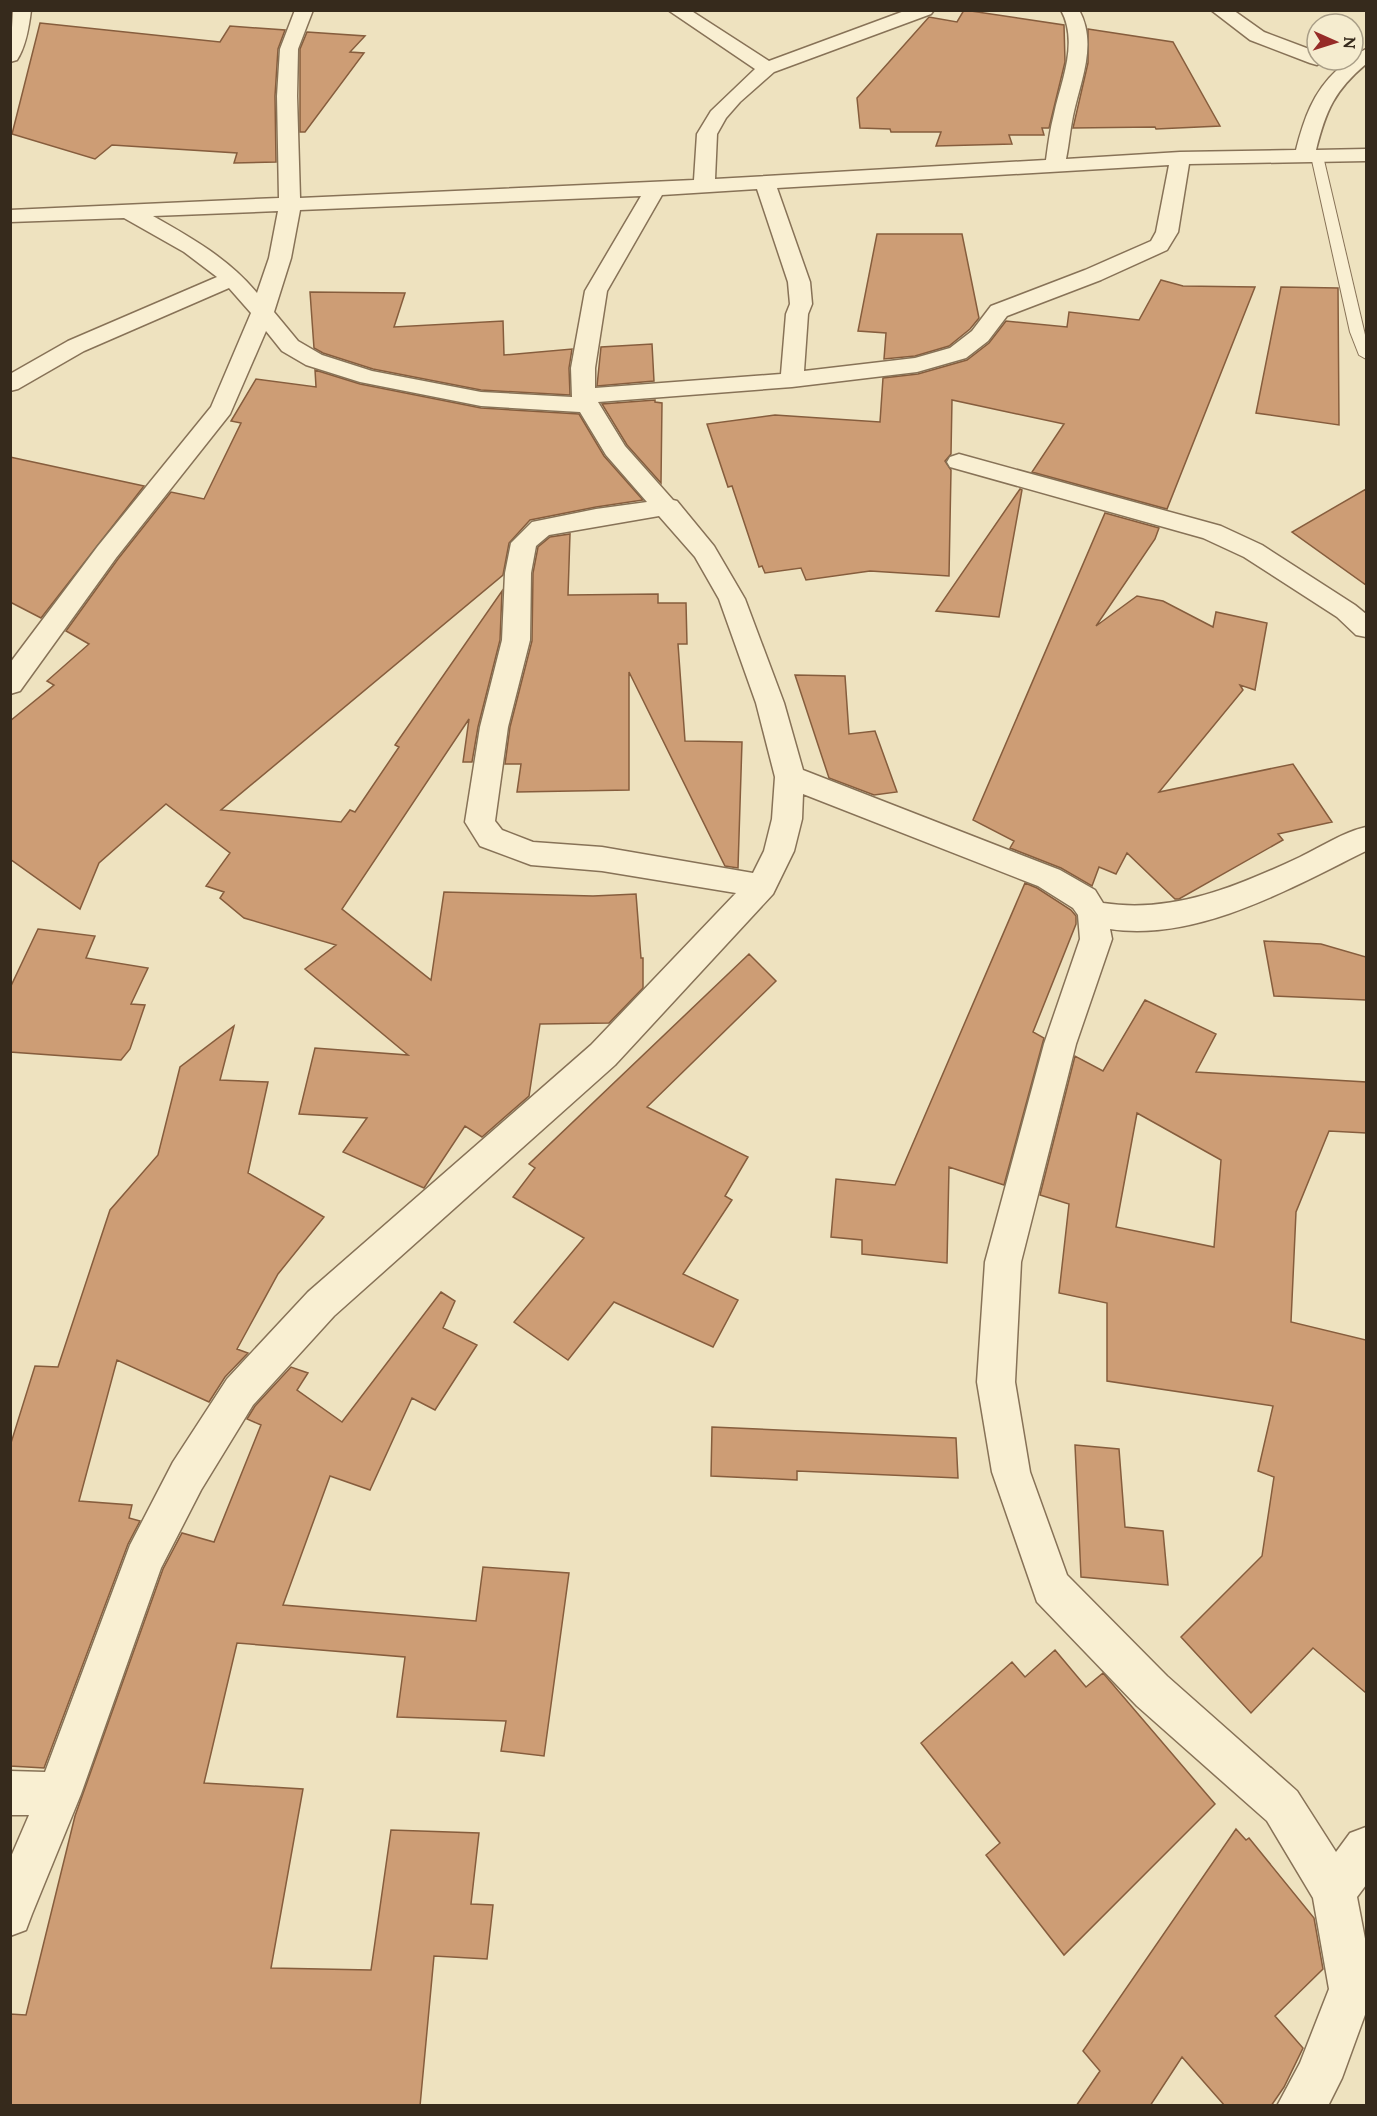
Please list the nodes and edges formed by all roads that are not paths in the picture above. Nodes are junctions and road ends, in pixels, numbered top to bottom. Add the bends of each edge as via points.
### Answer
1 (304, 10) edge
2 (677, 10) edge
3 (925, 10) edge
4 (1070, 10) edge
5 (1220, 10) edge
6 (17, 24) edge
7 (1305, 55) edge
8 (10, 56) edge
9 (767, 68) junction
10 (1358, 72) edge
11 (1366, 155) edge
12 (1311, 156) junction
13 (1180, 158) junction
14 (1055, 166) junction
15 (765, 183) junction
16 (704, 186) junction
17 (655, 189) junction
18 (290, 205) junction
19 (130, 212) junction
20 (10, 216) edge
21 (233, 278) junction
22 (262, 313) junction
23 (1366, 355) edge
24 (792, 380) junction
25 (10, 384) edge
26 (585, 400) junction
27 (959, 462) dead end
28 (668, 507) junction
29 (1366, 628) edge
30 (10, 684) edge
31 (790, 777) junction
32 (1366, 838) edge
33 (762, 886) junction
34 (1093, 914) junction
35 (10, 1792) edge
36 (58, 1794) junction
37 (1366, 1849) edge
38 (1334, 1891) junction
39 (10, 1914) edge
40 (1301, 2106) edge

1 - 18 street via 289,49
2 - 9 street
3 - 9 street
4 - 14 street via 1075,19 1079,53
5 - 7 street via 1257,36
6 - 8 street
9 - 16 street via 718,115 708,134
10 - 12 street via 1330,87 1317,107
11 - 12 street
12 - 13 street
12 - 23 lane
13 - 14 street
13 - 24 street via 1167,232 1159,245 999,311 980,336 958,353 917,365
14 - 15 street
15 - 16 street
15 - 24 street via 799,282 801,304
16 - 17 street
17 - 18 street
17 - 26 street via 596,291 583,368
18 - 19 street
18 - 22 street via 280,258
19 - 20 street
19 - 21 street via 192,247
21 - 22 street
21 - 25 street via 76,346
22 - 26 street via 290,346 315,360 368,377 482,399
22 - 30 street via 222,409 107,552
24 - 26 street
26 - 28 street via 615,450
27 - 29 street via 1212,532 1253,551
28 - 31 street via 705,552 732,599 770,703
28 - 33 street via 541,528 524,543 518,573 516,640 494,727 480,822 491,838 531,853 602,859
31 - 33 street via 787,819 779,850
31 - 34 street via 1049,878 1084,899
32 - 34 street via 1252,891 1207,906 1168,916 1134,919
33 - 36 street via 603,1055 321,1304 240,1392 187,1476 144,1559
34 - 38 street via 1096,939 1060,1044 1003,1262 996,1382 1011,1472 1051,1588 1152,1691 1282,1806
35 - 36 street
36 - 39 street
37 - 38 street
38 - 40 street via 1352,1989 1318,2078

